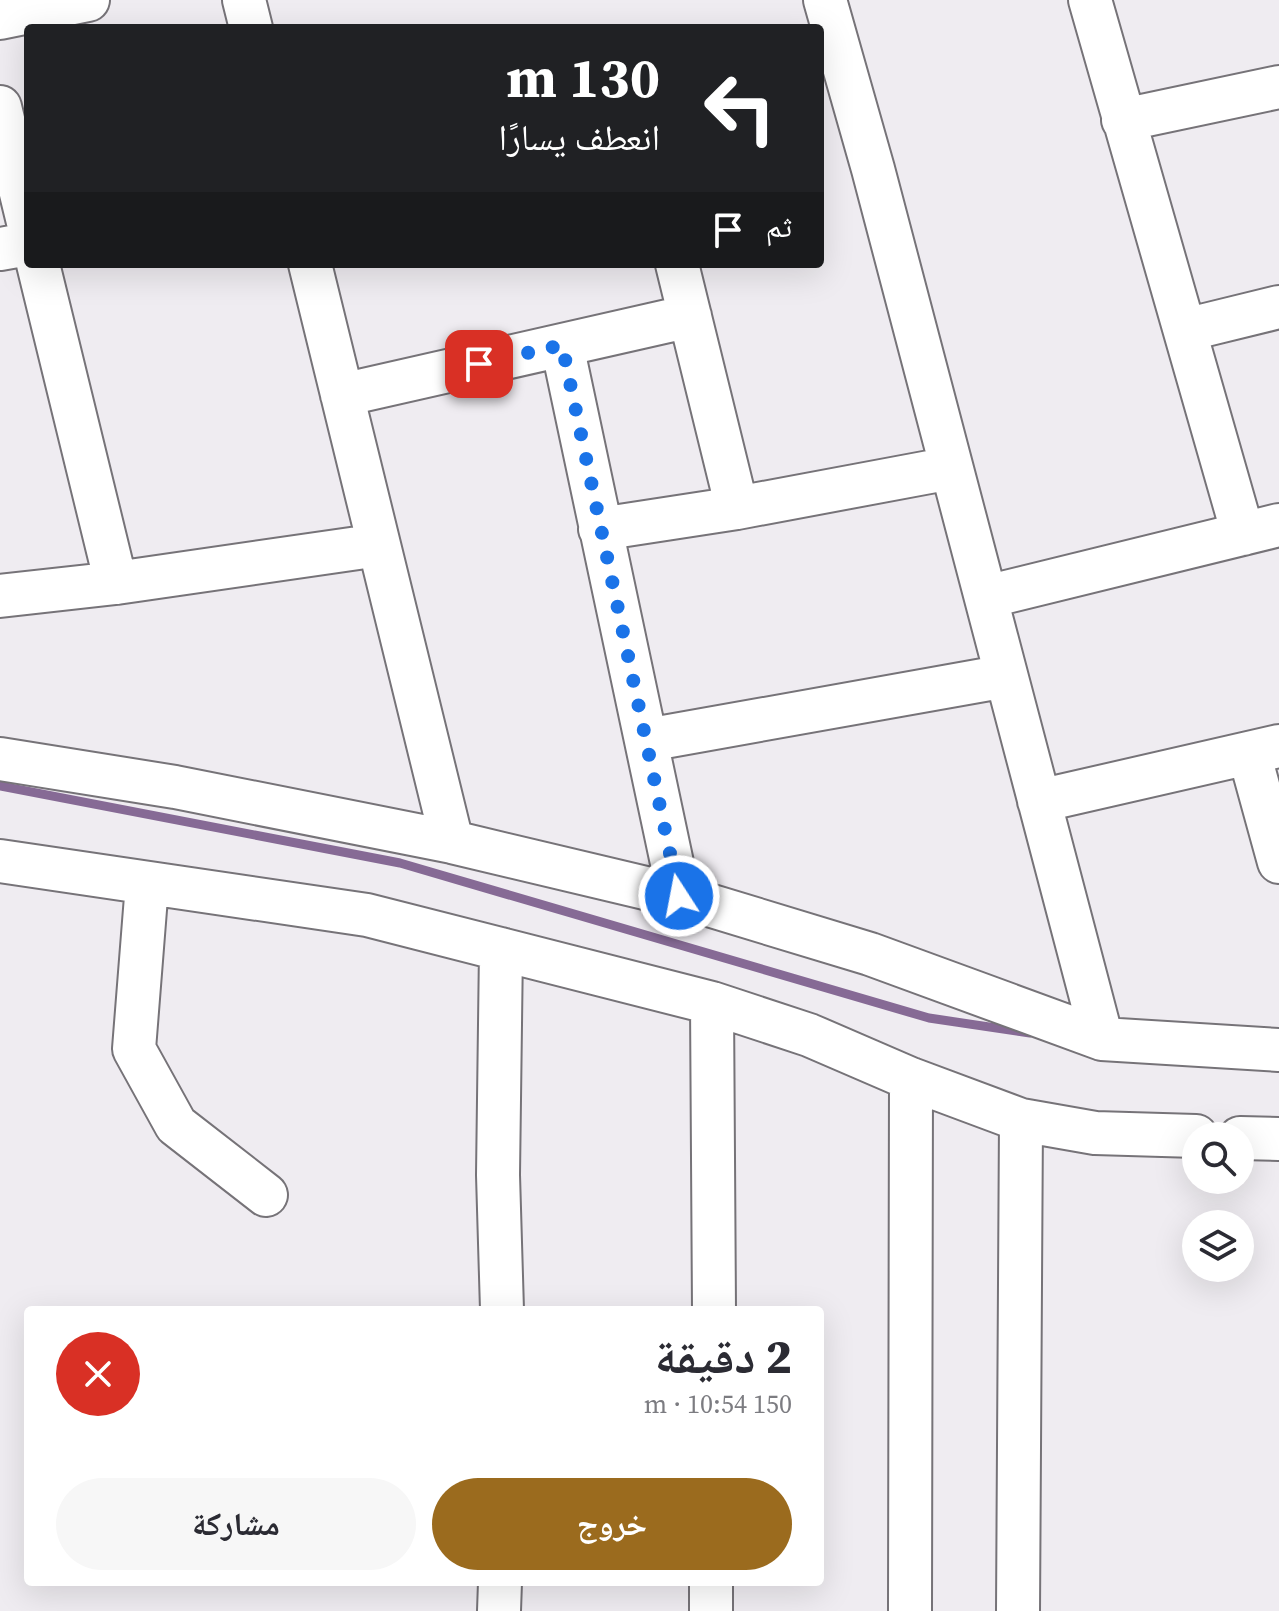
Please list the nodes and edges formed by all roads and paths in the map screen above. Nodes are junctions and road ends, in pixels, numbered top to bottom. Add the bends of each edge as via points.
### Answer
1 (88, 0) edge
2 (244, 0) edge
3 (825, 0) edge
4 (1090, 0) edge
5 (0, 18) edge
6 (250, 24) edge
7 (832, 72) edge
8 (1279, 87) edge
9 (0, 107) edge
10 (1123, 120) junction
11 (24, 206) edge
12 (24, 245) edge
13 (0, 249) edge
14 (39, 268) edge
15 (311, 268) edge
16 (678, 268) edge
17 (1279, 307) edge
18 (690, 316) junction
19 (1185, 330) junction
20 (562, 345) junction
21 (342, 395) junction
22 (951, 468) junction
23 (737, 508) junction
24 (600, 529) junction
25 (1261, 530) edge
26 (379, 545) junction
27 (116, 583) junction
28 (0, 596) edge
29 (986, 597) junction
30 (1006, 676) junction
31 (647, 740) junction
32 (1264, 749) edge
33 (0, 759) edge
34 (1039, 801) junction
35 (452, 842) junction
36 (0, 861) edge
37 (1279, 862) edge
38 (147, 884) junction
39 (679, 896) junction
40 (501, 949) junction
41 (712, 1003) junction
42 (1102, 1039) junction
43 (1279, 1050) edge
44 (911, 1079) junction
45 (1021, 1120) junction
46 (1182, 1136) edge
47 (1254, 1138) edge
48 (1279, 1139) edge
49 (266, 1195) dead end
50 (502, 1306) edge
51 (714, 1306) edge
52 (500, 1586) edge
53 (711, 1586) edge
54 (499, 1611) edge
55 (711, 1611) edge
56 (910, 1611) edge
57 (1018, 1611) edge

1 - 5 street
2 - 6 street
3 - 7 street
4 - 10 street
7 - 22 street
8 - 10 street
9 - 11 street
10 - 19 street
12 - 13 street
14 - 27 street
15 - 21 street
16 - 18 street
17 - 19 street
18 - 20 street
18 - 23 street
19 - 25 street
20 - 21 street
20 - 24 street
21 - 26 street
22 - 23 street
22 - 29 street
23 - 24 street
24 - 31 street
25 - 29 street
26 - 27 street
26 - 35 street
27 - 28 street
29 - 30 street
30 - 31 street
30 - 34 street
31 - 39 street
32 - 34 street
32 - 37 street
33 - 35 street via 175,787
34 - 42 street
35 - 39 street
36 - 38 street
38 - 40 street via 367,915
38 - 49 street via 134,1049 176,1125
39 - 42 street via 870,954
40 - 41 street
40 - 50 street
41 - 44 street via 809,1035
41 - 51 street
42 - 43 street
44 - 45 street
44 - 56 street
45 - 46 street via 1095,1133
45 - 57 street
47 - 48 street
52 - 54 street
53 - 55 street

